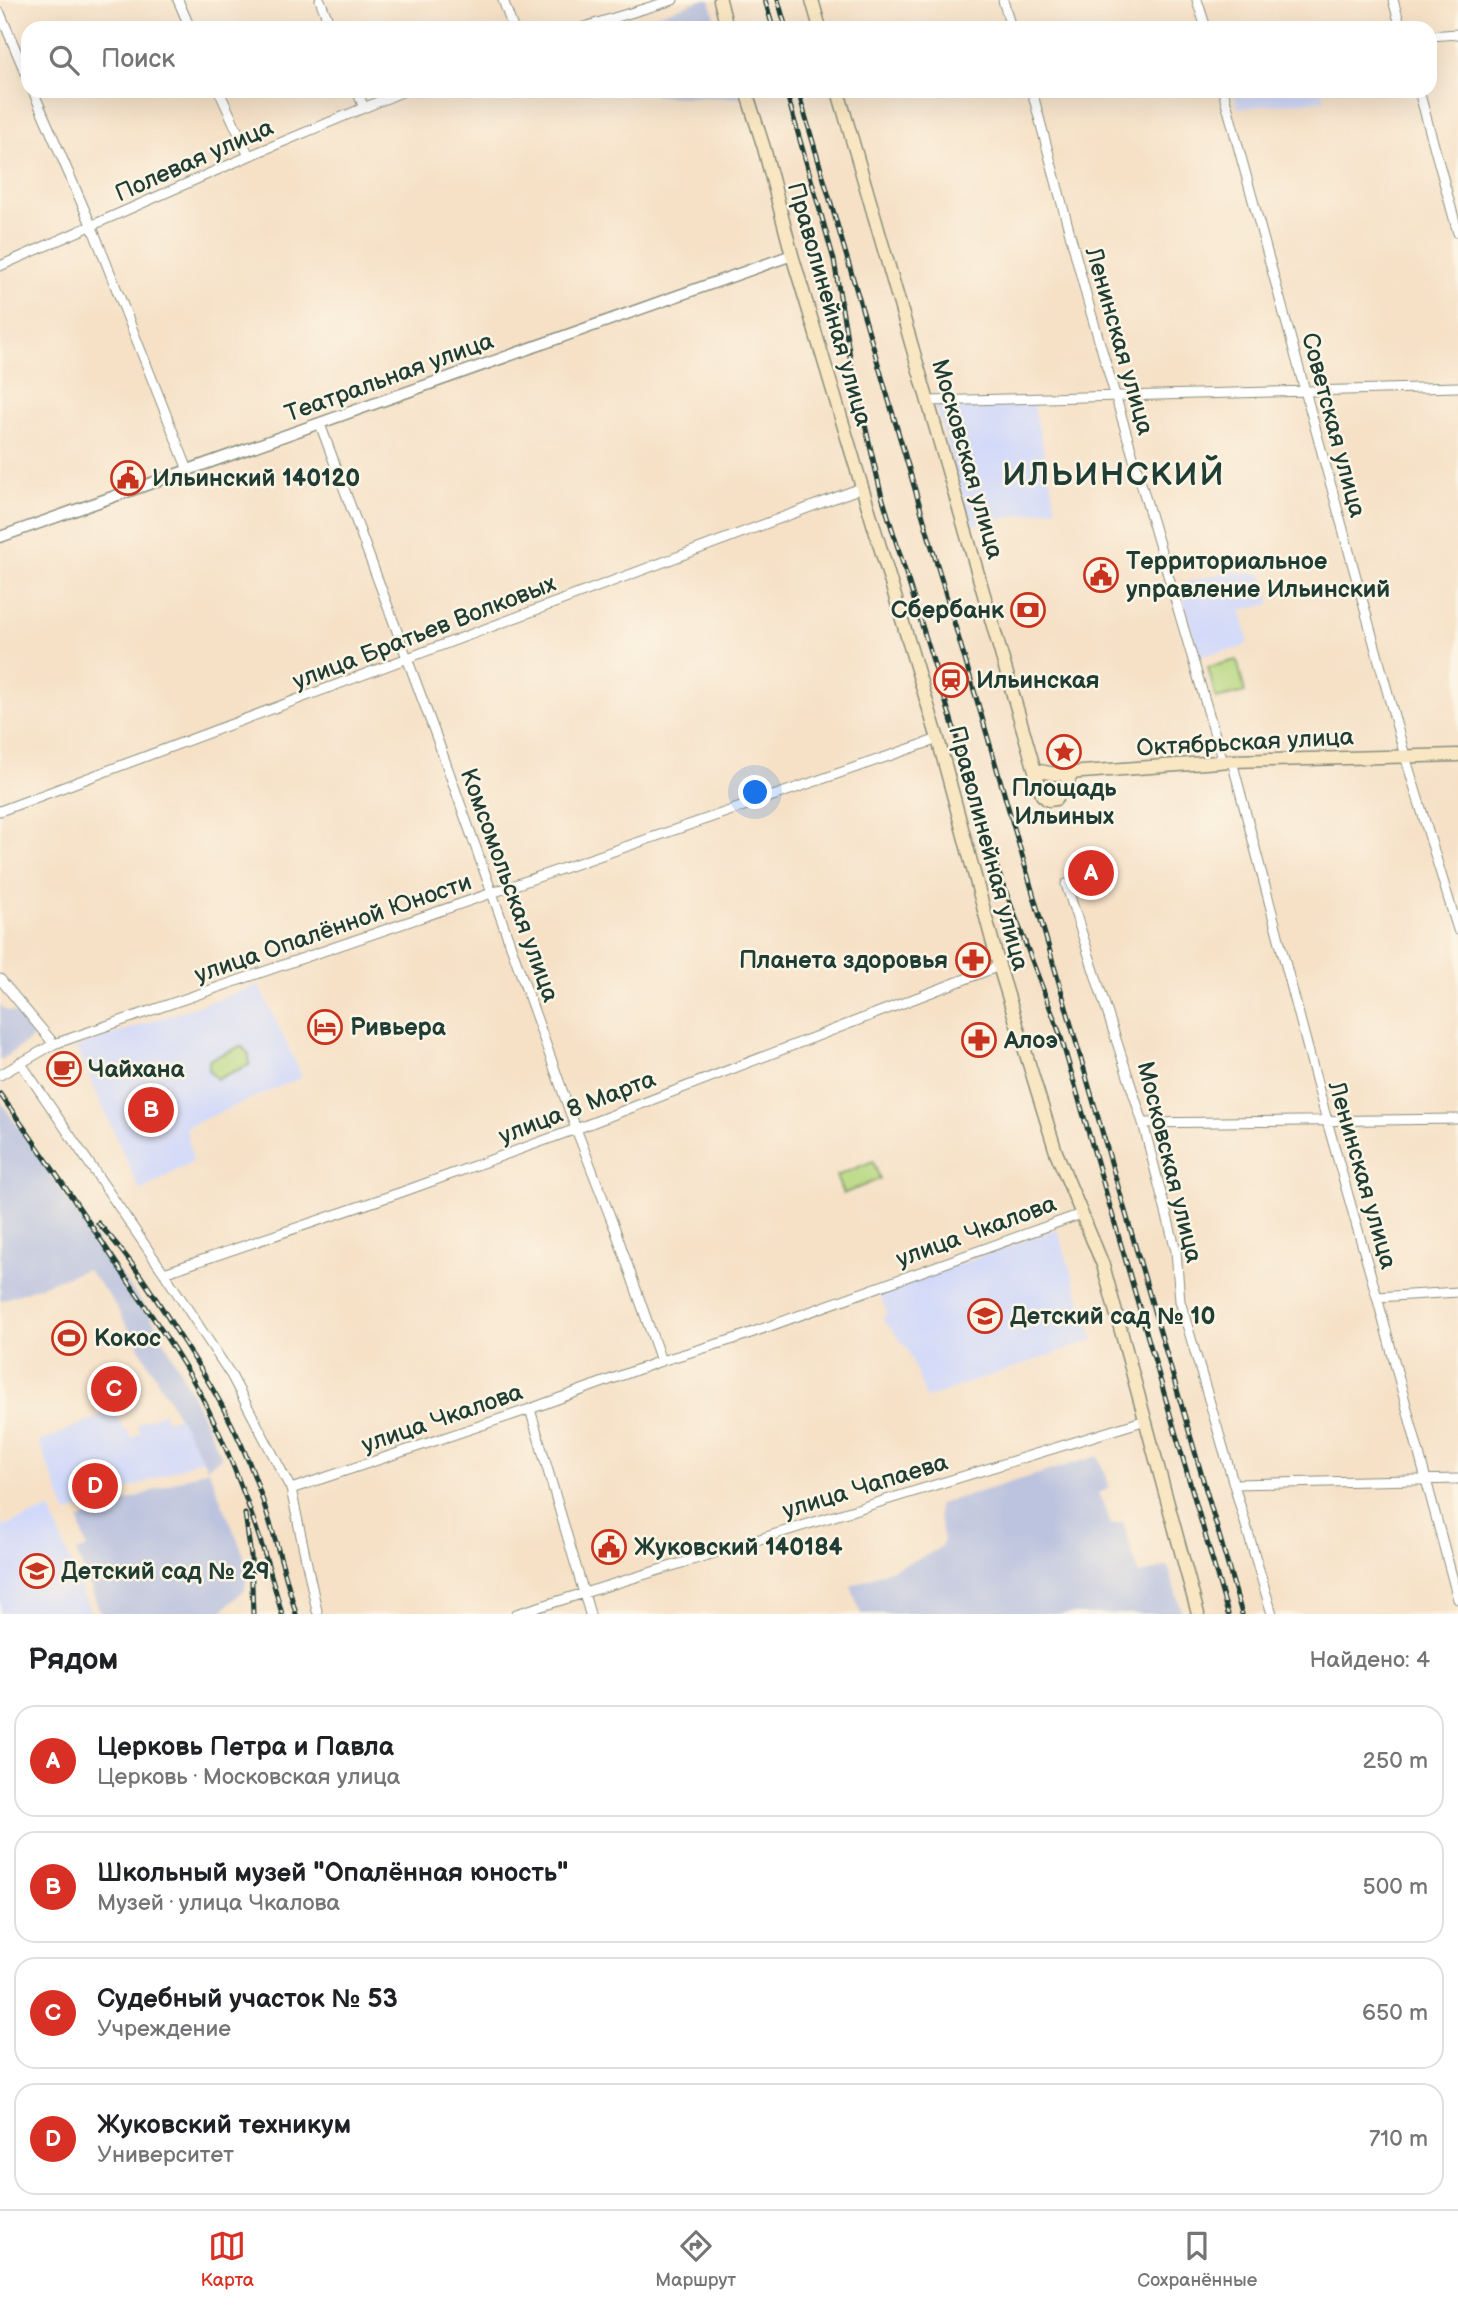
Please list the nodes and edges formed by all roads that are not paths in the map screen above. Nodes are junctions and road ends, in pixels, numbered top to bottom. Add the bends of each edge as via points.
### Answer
1 (177, 0) edge
2 (320, 0) edge
3 (503, 0) edge
4 (673, 0) edge
5 (720, 0) edge
6 (812, 0) edge
7 (1003, 0) edge
8 (1197, 0) edge
9 (1392, 0) edge
10 (0, 13) edge
11 (187, 21) edge
12 (328, 21) edge
13 (510, 21) edge
14 (604, 21) edge
15 (725, 21) edge
16 (818, 21) edge
17 (1009, 21) edge
18 (1204, 21) edge
19 (1399, 21) edge
20 (1458, 34) edge
21 (1437, 36) edge
22 (21, 62) edge
23 (36, 98) edge
24 (222, 98) edge
25 (360, 98) edge
26 (388, 98) edge
27 (748, 98) edge
28 (840, 98) edge
29 (1034, 98) edge
30 (1225, 98) edge
31 (1421, 98) edge
32 (364, 108) junction
33 (249, 156) junction
34 (92, 227) junction
35 (1458, 233) edge
36 (792, 255) junction
37 (0, 266) edge
38 (1458, 387) edge
39 (1306, 392) junction
40 (1117, 398) junction
41 (928, 401) junction
42 (320, 424) junction
43 (188, 470) junction
44 (861, 488) junction
45 (0, 537) edge
46 (408, 659) junction
47 (938, 739) junction
48 (1458, 755) edge
49 (1405, 756) junction
50 (1228, 762) junction
51 (1035, 770) junction
52 (1073, 774) junction
53 (0, 811) edge
54 (1066, 884) dead end
55 (492, 894) junction
56 (1458, 930) edge
57 (999, 966) junction
58 (0, 979) edge
59 (54, 1044) junction
60 (20, 1062) junction
61 (0, 1075) edge
62 (1458, 1119) edge
63 (1326, 1121) junction
64 (1143, 1123) junction
65 (576, 1129) junction
66 (1082, 1214) junction
67 (164, 1273) junction
68 (1458, 1292) edge
69 (1377, 1297) junction
70 (661, 1361) junction
71 (530, 1409) junction
72 (1146, 1420) junction
73 (1458, 1479) edge
74 (1425, 1480) junction
75 (1234, 1484) junction
76 (291, 1489) junction
77 (584, 1593) junction
78 (1458, 1599) edge
79 (317, 1611) dead end
80 (516, 1614) edge
81 (590, 1614) edge
82 (1198, 1614) edge
83 (1272, 1614) edge

1 - 11 street
2 - 12 street
3 - 13 street
4 - 14 street
5 - 15 main road
6 - 16 main road
7 - 17 street
8 - 18 street
9 - 19 street
10 - 22 street
20 - 21 street
23 - 34 street
24 - 33 street
25 - 32 street
26 - 32 street, Полевая улица
27 - 36 main road, Праволинейная улица
28 - 41 main road, Московская улица
29 - 40 street, Ленинская улица
30 - 39 street, Советская улица
31 - 35 street
32 - 33 street, Полевая улица
33 - 34 street, Полевая улица
34 - 37 street, Полевая улица
34 - 43 street
36 - 42 street, Театральная улица
36 - 44 main road, Праволинейная улица
38 - 39 street
39 - 40 street
39 - 49 street, Советская улица
40 - 41 street
40 - 50 street, Ленинская улица
41 - 51 main road, Московская улица
42 - 43 street, Театральная улица
42 - 46 street, Комсомольская улица
43 - 45 street, Театральная улица
44 - 46 street, улица Братьев Волковых
44 - 47 main road, Праволинейная улица
46 - 53 street, улица Братьев Волковых
46 - 55 street, Комсомольская улица
47 - 55 street, улица Опалённой Юности
47 - 57 main road, Праволинейная улица
48 - 49 main road, Октябрьская улица
49 - 50 main road, Октябрьская улица
49 - 56 street, Советская улица
50 - 52 main road, Октябрьская улица
50 - 63 street, Ленинская улица
51 - 52 main road, Октябрьская улица
51 - 52 main road, Московская улица via 1042,795 1048,800 1059,796
54 - 64 street, Московская улица
55 - 59 street, улица Опалённой Юности
55 - 65 street, Комсомольская улица
57 - 65 street, улица 8 Марта
57 - 66 main road, Праволинейная улица via 1056,1152
58 - 59 street
59 - 60 street, улица Опалённой Юности
60 - 61 street, улица Опалённой Юности
60 - 67 street
62 - 63 street
63 - 64 street
63 - 69 street, Ленинская улица
64 - 75 street, Московская улица via 1176,1251 1180,1301
65 - 67 street, улица 8 Марта
65 - 70 street, Комсомольская улица
66 - 70 street, улица Чкалова
66 - 72 main road, Праволинейная улица via 1102,1265
67 - 76 street via 230,1375
68 - 69 street
69 - 74 street, Ленинская улица
70 - 71 street, улица Чкалова
71 - 76 street, улица Чкалова
71 - 77 street
72 - 77 street, улица Чапаева
72 - 82 main road, Праволинейная улица
73 - 74 street
74 - 75 street
74 - 78 street, Ленинская улица
75 - 83 street, Московская улица
76 - 79 street
77 - 80 street, улица Чапаева
77 - 81 street

